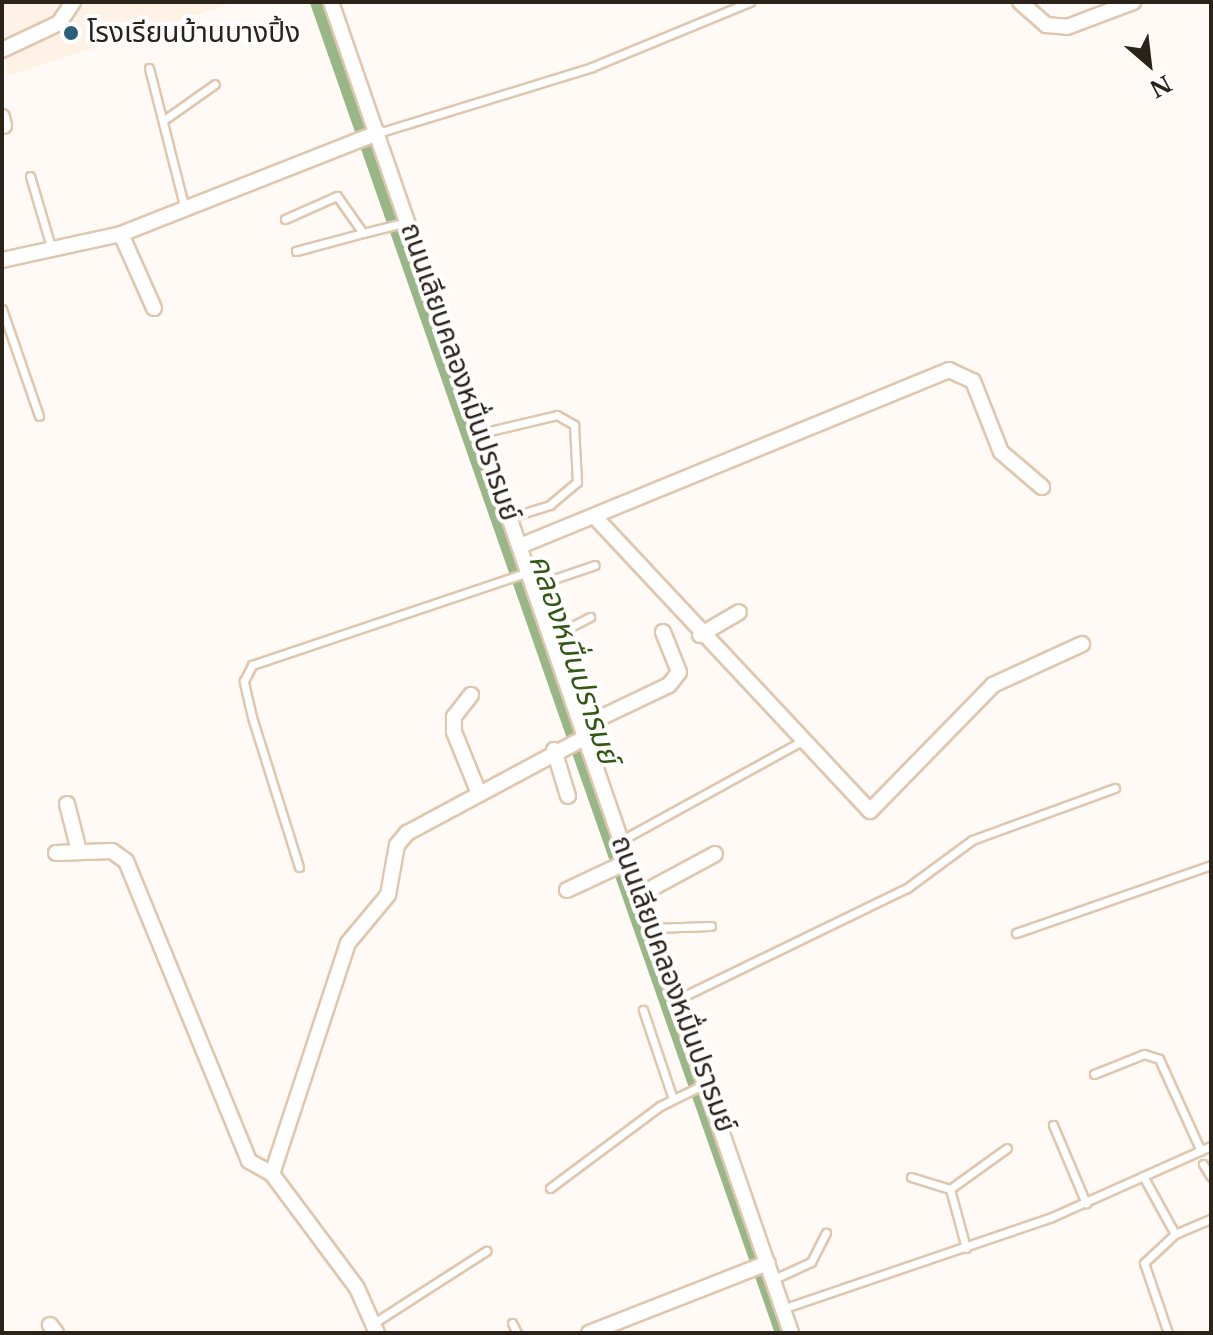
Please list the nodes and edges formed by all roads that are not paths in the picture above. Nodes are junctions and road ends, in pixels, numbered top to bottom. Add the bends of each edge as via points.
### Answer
1 (73, 2) edge
2 (331, 2) edge
3 (750, 2) edge
4 (1020, 2) edge
5 (1133, 2) edge
6 (2, 50) edge
7 (149, 68) dead end
8 (215, 84) dead end
9 (164, 120) junction
10 (373, 136) junction
11 (30, 176) dead end
12 (186, 212) junction
13 (285, 219) dead end
14 (403, 224) junction
15 (363, 233) junction
16 (121, 234) junction
17 (51, 247) junction
18 (296, 251) dead end
19 (2, 260) edge
20 (154, 308) dead end
21 (2, 309) edge
22 (39, 416) dead end
23 (479, 434) junction
24 (1042, 487) dead end
25 (594, 516) junction
26 (511, 517) junction
27 (520, 546) junction
28 (595, 565) dead end
29 (522, 578) junction
30 (739, 612) dead end
31 (590, 617) dead end
32 (663, 632) dead end
33 (700, 635) junction
34 (551, 637) junction
35 (1082, 644) dead end
36 (471, 695) dead end
37 (583, 734) junction
38 (802, 741) junction
39 (558, 748) junction
40 (1115, 788) dead end
41 (478, 791) junction
42 (568, 796) dead end
43 (67, 804) dead end
44 (622, 840) junction
45 (79, 851) junction
46 (56, 853) dead end
47 (715, 854) dead end
48 (1211, 865) edge
49 (620, 866) junction
50 (299, 867) dead end
51 (567, 890) dead end
52 (641, 894) junction
53 (711, 926) dead end
54 (653, 928) junction
55 (1016, 933) dead end
56 (678, 999) junction
57 (643, 1010) dead end
58 (1094, 1074) dead end
59 (705, 1083) junction
60 (673, 1099) junction
61 (1053, 1125) dead end
62 (1211, 1146) edge
63 (1007, 1148) dead end
64 (1201, 1151) junction
65 (1203, 1164) dead end
66 (272, 1174) junction
67 (1143, 1176) junction
68 (911, 1177) dead end
69 (1211, 1177) edge
70 (550, 1188) dead end
71 (950, 1189) junction
72 (1086, 1203) junction
73 (1211, 1219) edge
74 (826, 1233) dead end
75 (1175, 1234) junction
76 (966, 1248) junction
77 (486, 1251) dead end
78 (768, 1263) junction
79 (774, 1279) junction
80 (782, 1309) junction
81 (512, 1323) dead end
82 (377, 1327) edge
83 (517, 1333) edge
84 (589, 1333) edge
85 (791, 1333) edge
86 (1168, 1333) edge

1 - 6 street via 59,23
2 - 10 street, ถนนเลียบคลองหมื่นปรารมย์
3 - 10 lane via 592,67
4 - 5 street via 1046,25 1067,27
7 - 9 lane
8 - 9 lane
9 - 12 lane
10 - 12 street
10 - 14 street, ถนนเลียบคลองหมื่นปรารมย์
11 - 17 lane
12 - 16 street
13 - 15 lane via 337,196
14 - 15 lane
14 - 23 street, ถนนเลียบคลองหมื่นปรารมย์
15 - 18 lane
16 - 17 street
16 - 20 street
17 - 19 street
21 - 22 lane
23 - 26 street, ถนนเลียบคลองหมื่นปรารมย์
23 - 26 lane via 557,415 574,425 577,482 550,505
24 - 25 street via 1001,452 973,381 949,370
25 - 27 street
25 - 33 street
26 - 27 street, ถนนเลียบคลองหมื่นปรารมย์
27 - 29 street, ถนนเลียบคลองหมื่นปรารมย์
28 - 29 lane
29 - 34 street, ถนนเลียบคลองหมื่นปรารมย์
29 - 50 lane via 252,665 244,681 252,717
30 - 33 street
31 - 34 lane
32 - 37 street via 679,672 669,685
33 - 38 street via 724,651
34 - 37 street, ถนนเลียบคลองหมื่นปรารมย์
35 - 38 street via 993,685 870,811
36 - 41 street via 454,717 454,732
37 - 39 street
37 - 44 street, ถนนเลียบคลองหมื่นปรารมย์
38 - 44 lane
39 - 41 street
39 - 42 street
40 - 56 lane via 972,840 907,888
41 - 66 street via 422,821 397,845 394,885 348,943
43 - 45 street
44 - 49 street, ถนนเลียบคลองหมื่นปรารมย์
45 - 46 street
45 - 66 street via 112,851 126,861 249,1161
47 - 52 street
48 - 55 lane
49 - 51 street
49 - 52 street, ถนนเลียบคลองหมื่นปรารมย์
52 - 54 street, ถนนเลียบคลองหมื่นปรารมย์
53 - 54 lane
54 - 56 street, ถนนเลียบคลองหมื่นปรารมย์
56 - 59 street, ถนนเลียบคลองหมื่นปรารมย์
57 - 60 lane
58 - 64 lane via 1144,1054 1159,1059
59 - 60 lane
59 - 78 street, ถนนเลียบคลองหมื่นปรารมย์
60 - 70 lane
61 - 72 lane
62 - 64 lane
63 - 71 lane
64 - 67 lane
65 - 69 lane
66 - 82 street
67 - 72 lane
67 - 75 lane
68 - 71 lane
71 - 76 lane
72 - 76 lane
73 - 75 lane
74 - 79 lane via 811,1262
75 - 86 lane via 1144,1263
76 - 80 lane
77 - 82 lane
78 - 79 street, ถนนเลียบคลองหมื่นปรารมย์
78 - 84 street
79 - 80 street, ถนนเลียบคลองหมื่นปรารมย์
80 - 85 street, ถนนเลียบคลองหมื่นปรารมย์
81 - 83 lane

